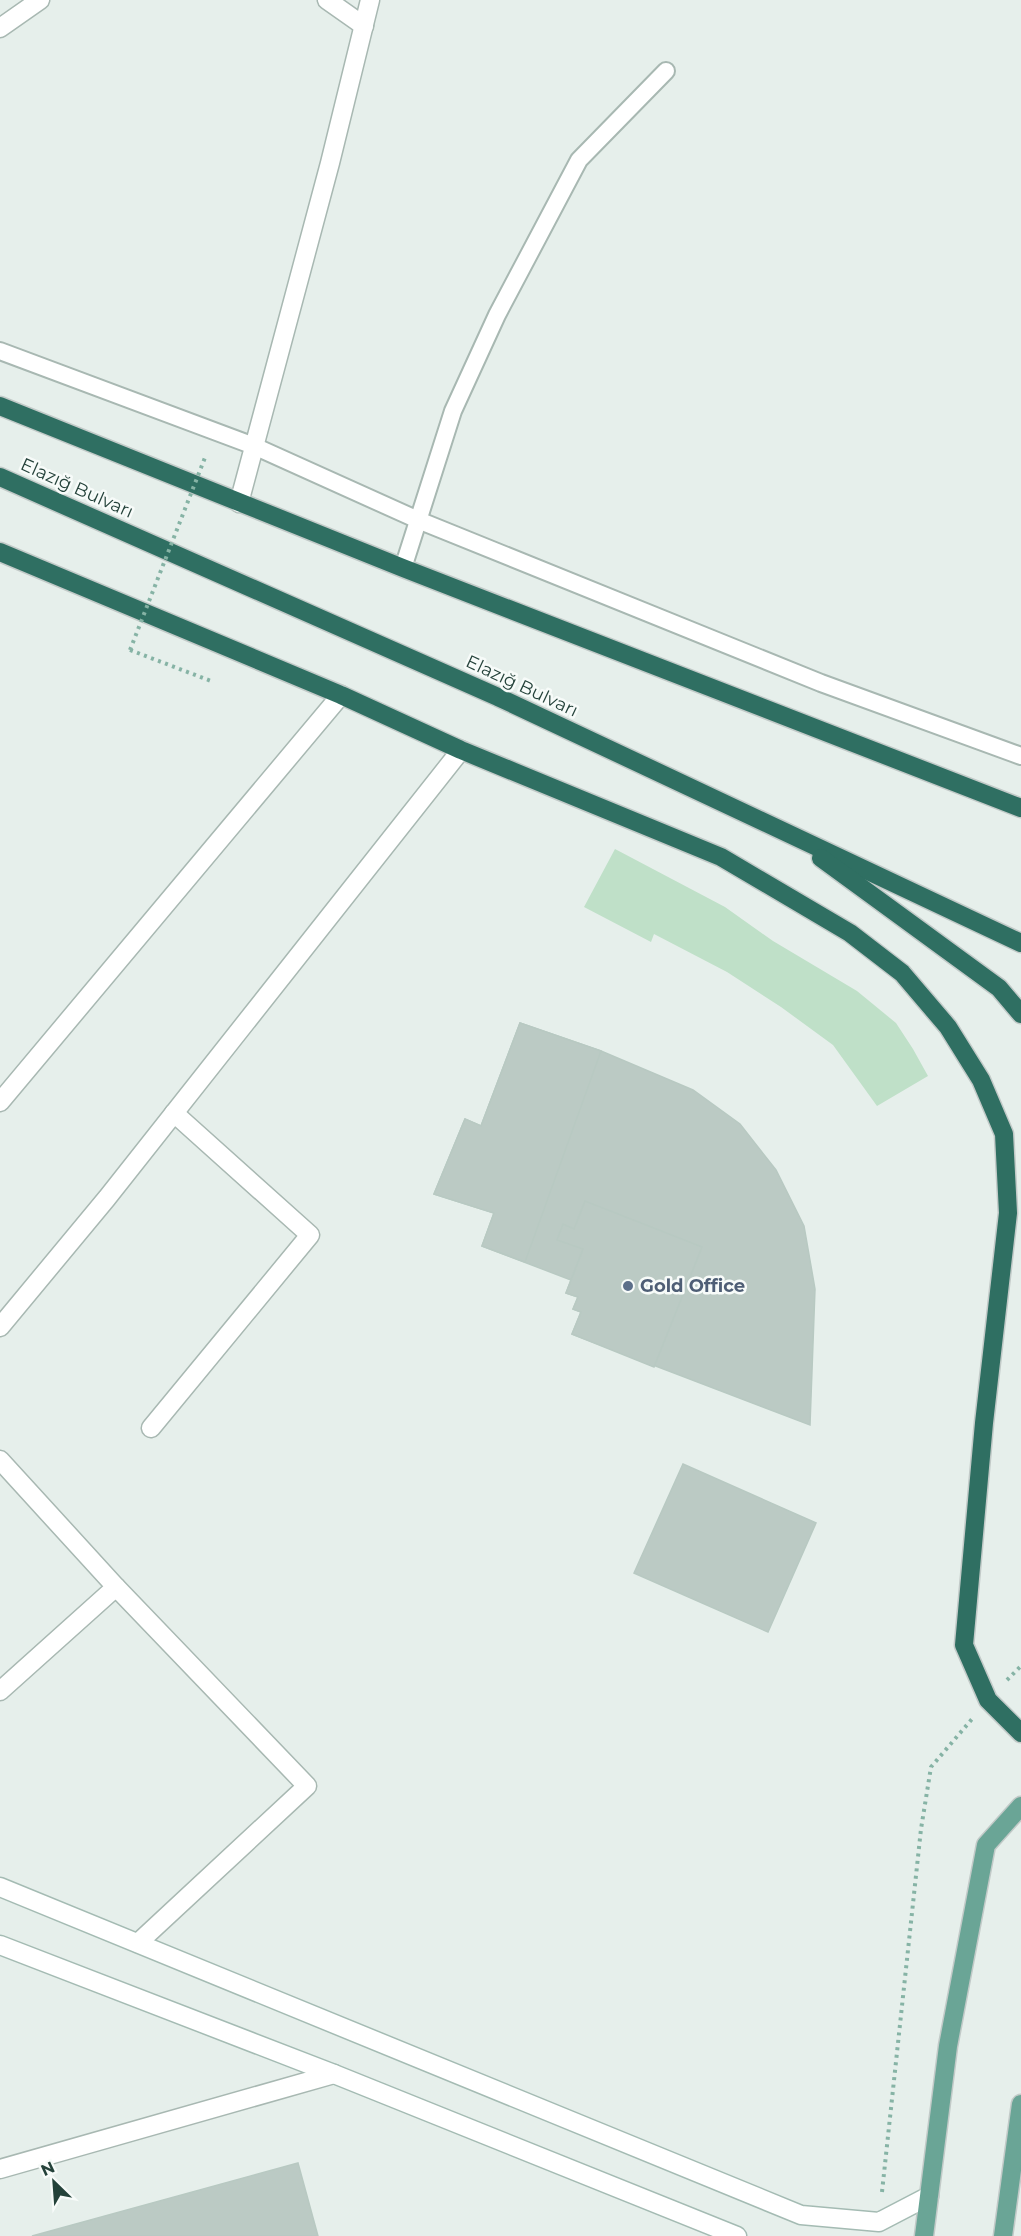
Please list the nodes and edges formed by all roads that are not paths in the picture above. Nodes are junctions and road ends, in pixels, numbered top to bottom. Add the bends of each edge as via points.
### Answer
1 (40, 0) edge
2 (327, 0) edge
3 (370, 0) edge
4 (364, 26) junction
5 (0, 28) edge
6 (666, 71) dead end
7 (0, 351) edge
8 (0, 405) edge
9 (254, 446) junction
10 (0, 477) edge
11 (239, 503) junction
12 (418, 520) junction
13 (0, 552) edge
14 (403, 568) junction
15 (341, 695) junction
16 (461, 750) junction
17 (1021, 756) edge
18 (1021, 808) edge
19 (783, 831) junction
20 (1021, 943) edge
21 (1021, 1014) edge
22 (0, 1102) edge
23 (174, 1113) junction
24 (0, 1327) edge
25 (151, 1428) dead end
26 (0, 1460) edge
27 (116, 1587) junction
28 (0, 1691) edge
29 (1021, 1733) edge
30 (1021, 1806) edge
31 (0, 1887) edge
32 (138, 1943) junction
33 (0, 1945) edge
34 (333, 2074) junction
35 (1021, 2104) edge
36 (0, 2169) edge
37 (929, 2196) junction
38 (737, 2236) edge
39 (924, 2236) edge
40 (1003, 2236) edge

1 - 5 street
2 - 4 street
3 - 4 street
4 - 9 street
6 - 12 lane via 579,160 497,315 453,411
7 - 9 lane
8 - 11 highway
9 - 11 street
9 - 12 lane
10 - 19 highway, Elazığ Bulvarı via 498,697
11 - 14 highway
12 - 14 lane
12 - 17 lane via 821,683
13 - 15 highway
14 - 18 highway
15 - 16 highway
15 - 22 street
16 - 23 street
16 - 29 highway via 721,857 850,933 902,973 948,1027 981,1080 1004,1134 1008,1213 964,1645 988,1700
19 - 20 highway, Elazığ Bulvarı
19 - 21 highway via 999,988
23 - 24 street
23 - 25 street via 310,1235
26 - 27 street
27 - 28 street
27 - 32 street via 307,1786
30 - 37 main road via 986,1845 948,2046
31 - 32 street
32 - 37 street via 801,2215 879,2222
33 - 34 street
34 - 36 street
34 - 38 street
35 - 40 main road
37 - 39 main road

